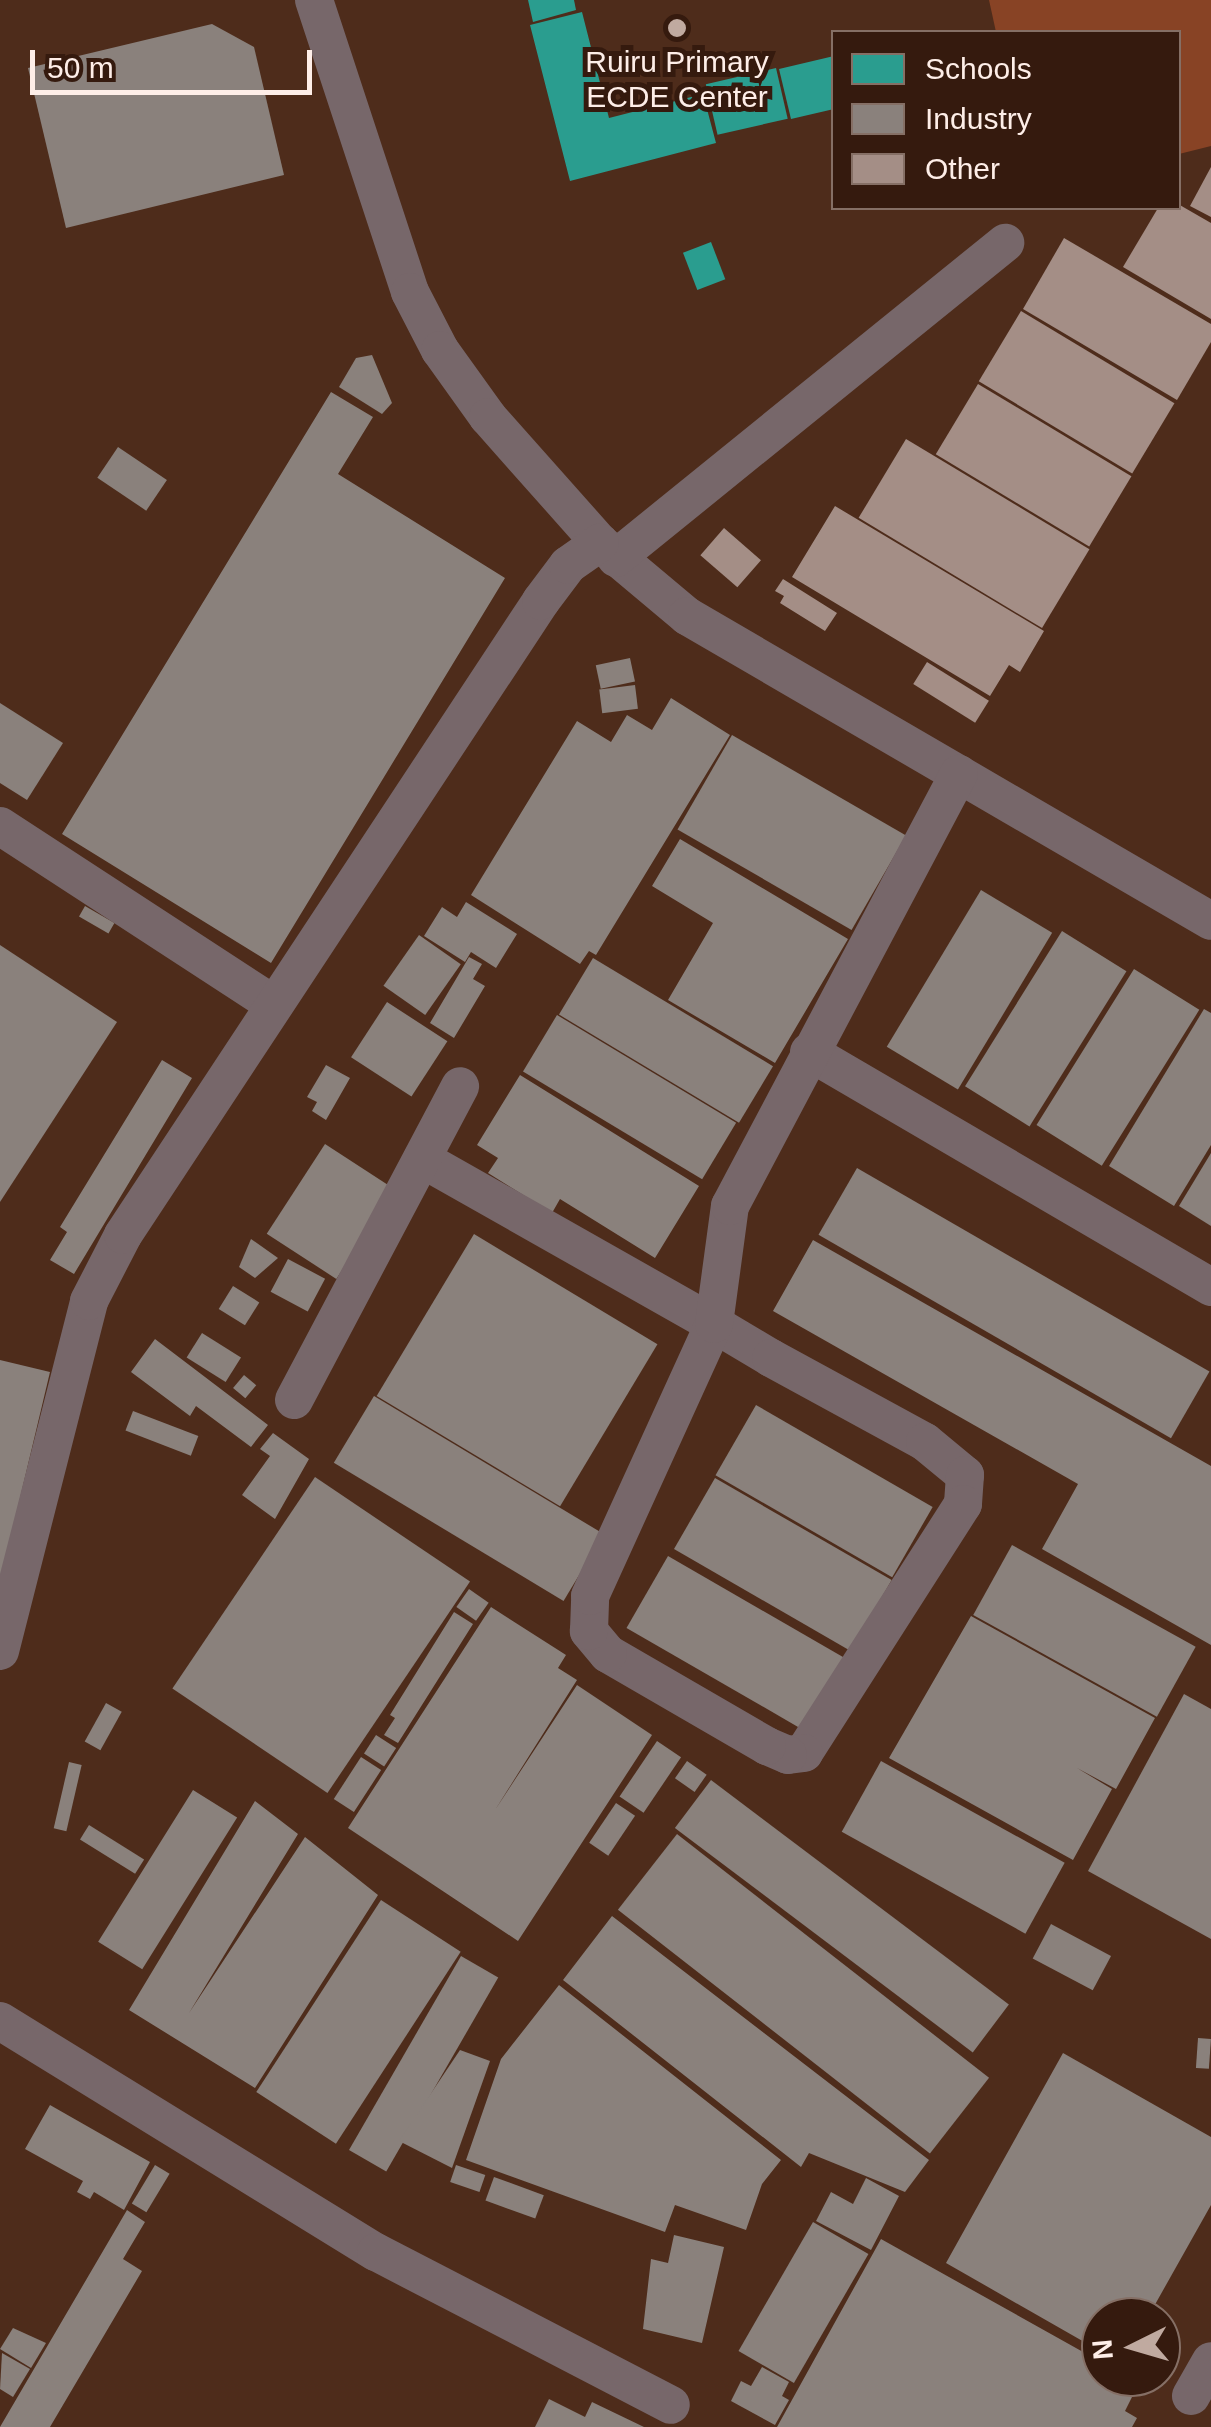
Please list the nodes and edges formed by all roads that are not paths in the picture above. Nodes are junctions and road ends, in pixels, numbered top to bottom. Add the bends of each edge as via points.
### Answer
1 (314, 0) edge
2 (1005, 243) dead end
3 (608, 550) junction
4 (959, 774) junction
5 (0, 826) edge
6 (1211, 921) edge
7 (273, 1004) junction
8 (809, 1052) junction
9 (460, 1086) dead end
10 (422, 1158) junction
11 (1211, 1287) edge
12 (714, 1324) junction
13 (294, 1400) dead end
14 (0, 1651) edge
15 (0, 2020) edge
16 (1211, 2361) edge
17 (1191, 2396) dead end
18 (672, 2405) dead end

1 - 3 street via 410,292 440,350 488,417
2 - 3 street
3 - 4 street via 688,616
3 - 7 street via 568,565 540,600
4 - 6 street
4 - 8 street
5 - 7 street
7 - 14 street via 123,1235 89,1301
8 - 11 street
8 - 12 street via 730,1206
9 - 10 street
10 - 12 street
10 - 13 street
12 - 12 street via 925,1442 965,1476 963,1504 804,1753 768,1746 608,1654 589,1631 590,1596
15 - 18 street via 376,2252
16 - 17 street

